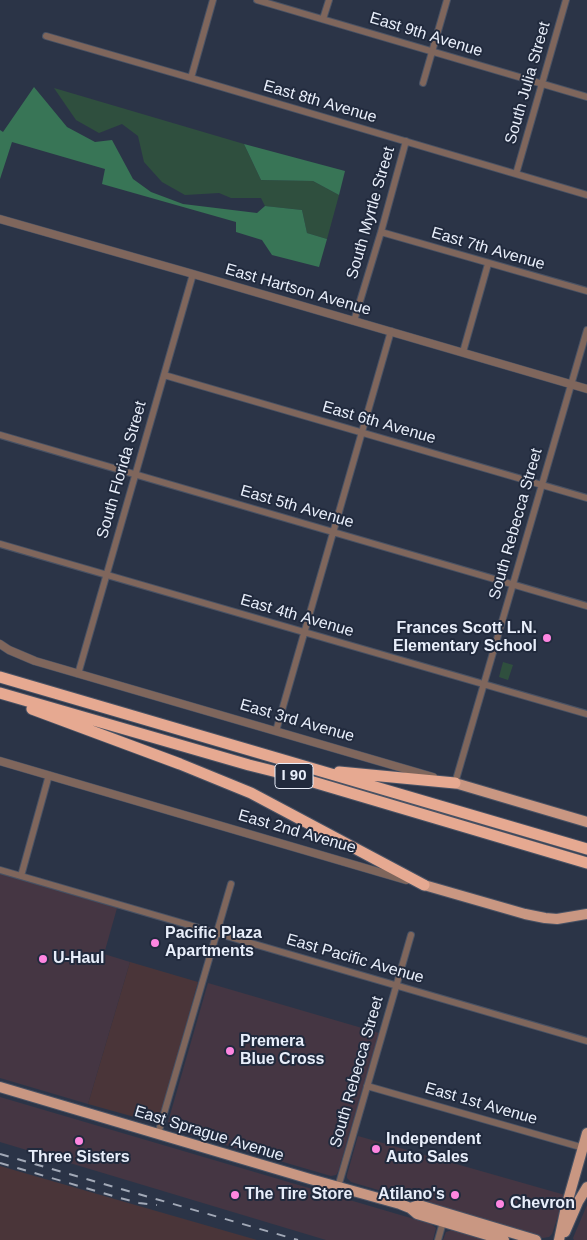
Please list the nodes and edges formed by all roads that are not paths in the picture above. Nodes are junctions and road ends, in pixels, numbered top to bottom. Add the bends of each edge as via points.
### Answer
1 (213, 0) edge
2 (257, 0) edge
3 (329, 0) edge
4 (447, 0) edge
5 (566, 0) edge
6 (323, 19) junction
7 (46, 36) dead end
8 (433, 51) junction
9 (191, 78) junction
10 (423, 83) dead end
11 (542, 84) junction
12 (587, 96) edge
13 (406, 141) junction
14 (516, 174) junction
15 (587, 195) edge
16 (0, 219) edge
17 (381, 232) junction
18 (488, 264) junction
19 (193, 274) junction
20 (587, 291) edge
21 (354, 321) junction
22 (587, 330) edge
23 (391, 331) junction
24 (464, 352) junction
25 (164, 376) junction
26 (571, 384) junction
27 (587, 389) edge
28 (361, 432) junction
29 (0, 435) edge
30 (135, 474) junction
31 (541, 484) junction
32 (587, 498) edge
33 (333, 532) junction
34 (0, 544) edge
35 (106, 575) junction
36 (512, 584) junction
37 (587, 606) edge
38 (304, 632) junction
39 (0, 644) edge
40 (78, 674) junction
41 (0, 678) edge
42 (484, 684) junction
43 (0, 693) edge
44 (0, 698) edge
45 (587, 714) edge
46 (276, 731) junction
47 (0, 761) edge
48 (312, 769) junction
49 (49, 775) junction
50 (455, 783) junction
51 (587, 822) edge
52 (587, 849) edge
53 (587, 863) edge
54 (0, 870) edge
55 (21, 876) junction
56 (231, 884) dead end
57 (424, 885) junction
58 (587, 914) edge
59 (217, 933) junction
60 (411, 935) dead end
61 (396, 986) junction
62 (587, 1041) edge
63 (367, 1086) junction
64 (0, 1087) edge
65 (158, 1134) junction
66 (587, 1134) edge
67 (585, 1149) edge
68 (338, 1187) junction
69 (587, 1187) edge
70 (410, 1208) junction
71 (443, 1222) junction
72 (438, 1240) edge
73 (504, 1240) edge
74 (536, 1240) edge
75 (561, 1240) edge

1 - 9 street
2 - 6 street, East 9th Avenue
3 - 6 street
4 - 8 street
5 - 11 street, South Julia Street
6 - 8 street, East 9th Avenue
7 - 9 street, East 8th Avenue
8 - 10 street
8 - 11 street, East 9th Avenue
9 - 13 street, East 8th Avenue
11 - 12 street, East 9th Avenue
11 - 14 street, South Julia Street
13 - 14 street, East 8th Avenue
13 - 17 street, South Myrtle Street
14 - 15 street, East 8th Avenue
16 - 19 street, East Hartson Avenue
17 - 18 street, East 7th Avenue
17 - 21 street, South Myrtle Street
18 - 20 street, East 7th Avenue
18 - 24 street
19 - 21 street, East Hartson Avenue
19 - 25 street, South Florida Street
21 - 23 street, East Hartson Avenue
22 - 26 street, South Rebecca Street
23 - 24 street, East Hartson Avenue
23 - 28 street
24 - 26 street, East Hartson Avenue
25 - 28 street, East 6th Avenue
25 - 30 street, South Florida Street
26 - 27 street, East Hartson Avenue
26 - 31 street, South Rebecca Street
28 - 31 street, East 6th Avenue
28 - 33 street
29 - 30 street, East 5th Avenue
30 - 33 street, East 5th Avenue
30 - 35 street, South Florida Street
31 - 32 street, East 6th Avenue
31 - 36 street, South Rebecca Street
33 - 36 street, East 5th Avenue
33 - 38 street
34 - 35 street, East 4th Avenue
35 - 38 street, East 4th Avenue
35 - 40 street, South Florida Street
36 - 37 street, East 5th Avenue
36 - 42 street, South Rebecca Street
38 - 42 street, East 4th Avenue
38 - 46 street
39 - 40 street, East 3rd Avenue via 35,661
40 - 46 street, East 3rd Avenue
41 - 48 highway, I 90
42 - 45 street, East 4th Avenue
42 - 50 street, South Rebecca Street
43 - 53 highway, I 90
44 - 57 highway via 251,793
46 - 50 street, East 3rd Avenue
47 - 49 street, East 2nd Avenue
48 - 50 highway
48 - 52 highway, I 90
49 - 55 street
49 - 57 street, East 2nd Avenue
50 - 51 main road, East 3rd Avenue
54 - 55 street, East Pacific Avenue
55 - 59 street, East Pacific Avenue
56 - 59 street
57 - 58 main road, East 2nd Avenue via 545,918
59 - 61 street, East Pacific Avenue
59 - 65 street
60 - 61 street, South Rebecca Street
61 - 62 street, East Pacific Avenue
61 - 63 street, South Rebecca Street
63 - 67 street, East 1st Avenue
63 - 68 street, South Rebecca Street
64 - 65 main road, East Sprague Avenue
65 - 68 main road, East Sprague Avenue
66 - 67 main road
67 - 75 main road via 566,1207
68 - 70 main road, East Sprague Avenue
69 - 75 main road
70 - 71 main road, East Sprague Avenue via 417,1214
70 - 74 main road, East Sprague Avenue via 420,1205
71 - 72 street
71 - 73 main road, East Sprague Avenue

